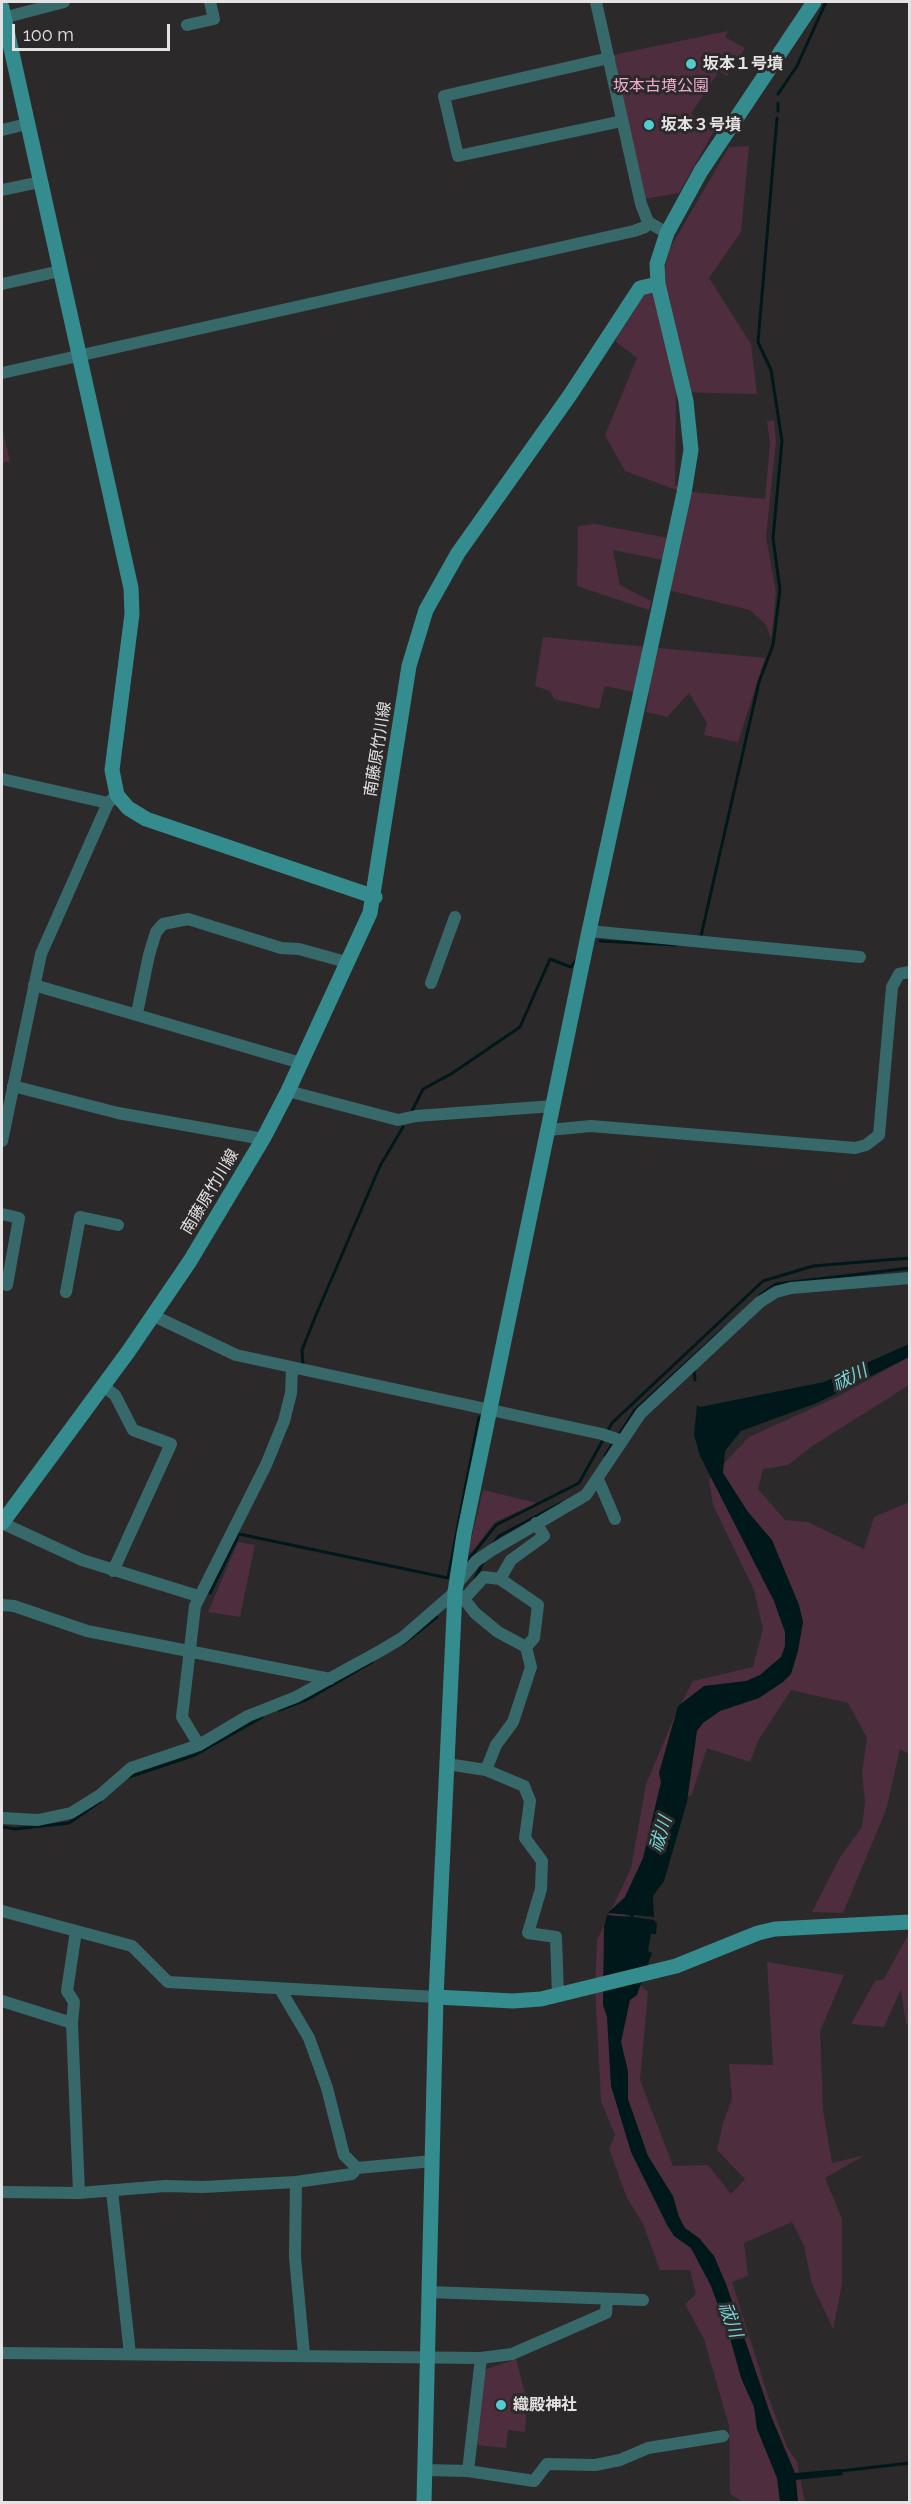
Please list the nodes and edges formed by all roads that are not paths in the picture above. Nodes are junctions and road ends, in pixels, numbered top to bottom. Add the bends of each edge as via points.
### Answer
1 (64, 2) edge
2 (210, 2) edge
3 (596, 2) edge
4 (806, 4) edge
5 (2, 12) edge
6 (187, 25) dead end
7 (609, 57) junction
8 (622, 121) junction
9 (27, 124) junction
10 (2, 130) edge
11 (40, 182) junction
12 (2, 190) edge
13 (648, 222) junction
14 (667, 233) junction
15 (60, 271) junction
16 (2, 284) edge
17 (658, 284) junction
18 (79, 356) junction
19 (2, 373) edge
20 (2, 779) edge
21 (112, 799) junction
22 (375, 897) junction
23 (456, 917) dead end
24 (589, 931) junction
25 (860, 957) dead end
26 (346, 962) junction
27 (909, 972) edge
28 (430, 983) dead end
29 (34, 985) junction
30 (137, 1013) junction
31 (301, 1063) junction
32 (13, 1086) junction
33 (288, 1091) junction
34 (554, 1106) junction
35 (4, 1116) edge
36 (549, 1130) junction
37 (263, 1139) junction
38 (2, 1141) edge
39 (2, 1214) edge
40 (118, 1225) dead end
41 (909, 1278) edge
42 (7, 1285) dead end
43 (66, 1292) dead end
44 (152, 1315) junction
45 (292, 1369) junction
46 (103, 1386) junction
47 (491, 1410) junction
48 (620, 1440) junction
49 (597, 1479) junction
50 (615, 1519) dead end
51 (3, 1520) edge
52 (536, 1523) junction
53 (113, 1571) junction
54 (500, 1579) junction
55 (457, 1593) junction
56 (198, 1596) junction
57 (2, 1605) edge
58 (526, 1647) junction
59 (190, 1650) junction
60 (330, 1679) junction
61 (199, 1745) junction
62 (447, 1764) junction
63 (486, 1770) junction
64 (2, 1818) edge
65 (2, 1911) edge
66 (909, 1922) edge
67 (76, 1931) junction
68 (280, 1989) junction
69 (558, 1996) junction
70 (436, 1997) junction
71 (2, 2001) edge
72 (72, 2023) junction
73 (433, 2161) junction
74 (357, 2168) junction
75 (296, 2182) junction
76 (112, 2191) junction
77 (2, 2192) edge
78 (79, 2193) junction
79 (429, 2292) junction
80 (607, 2299) junction
81 (643, 2300) dead end
82 (2, 2353) edge
83 (130, 2354) junction
84 (304, 2355) junction
85 (428, 2355) junction
86 (481, 2358) junction
87 (723, 2436) dead end
88 (425, 2470) junction
89 (468, 2471) junction
90 (424, 2502) edge

1 - 5 street
2 - 6 street via 214,19
3 - 7 street
4 - 14 street via 724,132
5 - 9 street
7 - 8 street
7 - 8 street via 444,96 458,156
8 - 13 street
9 - 10 street
9 - 11 street
11 - 12 street
11 - 15 street
13 - 14 street
13 - 18 street via 634,231
14 - 17 street via 658,254
15 - 16 street
15 - 18 street
17 - 22 street, 南藤原竹川線 via 640,288 458,553 426,610 409,666
17 - 24 street via 686,401 691,450
18 - 19 street
18 - 21 street via 132,601
20 - 21 street
21 - 22 street via 146,819
21 - 29 street via 41,954
22 - 26 street, 南藤原竹川線
23 - 28 street
24 - 25 street
24 - 34 street
26 - 30 street via 270,945 188,920 163,924 156,932 149,955
26 - 31 street, 南藤原竹川線
27 - 36 street via 899,975 892,987 879,1136 866,1145 855,1149 591,1126
29 - 30 street
29 - 32 street
30 - 31 street
31 - 33 street, 南藤原竹川線
32 - 35 street
32 - 37 street via 118,1113
33 - 34 street via 398,1120
33 - 37 street, 南藤原竹川線
34 - 36 street
35 - 38 street
36 - 47 street
37 - 44 street, 南藤原竹川線 via 190,1262
39 - 42 street via 19,1218
40 - 43 street via 80,1217
41 - 48 street via 776,1292 687,1369 641,1413
44 - 45 street via 236,1355
44 - 46 street, 南藤原竹川線
45 - 47 street
45 - 56 street via 285,1421
46 - 51 street, 南藤原竹川線
46 - 53 street via 115,1395 133,1430 171,1444
47 - 48 street
47 - 55 street via 464,1534
48 - 49 street
49 - 50 street
49 - 52 street via 580,1499
51 - 53 street via 37,1541
52 - 54 street via 544,1536 511,1560
52 - 55 street via 480,1558
53 - 56 street
54 - 55 street via 484,1577
54 - 58 street via 538,1605 534,1638
55 - 58 street via 498,1632
55 - 60 street via 402,1638
55 - 62 street
56 - 59 street
57 - 59 street via 87,1631
58 - 63 street via 531,1667 526,1690
59 - 60 street
59 - 61 street via 182,1717
60 - 61 street via 248,1716
61 - 64 street via 131,1768 100,1795 64,1816 38,1820
62 - 63 street
62 - 70 street
63 - 69 street via 524,1786 530,1801 525,1838 542,1862 542,1889 528,1933 556,1937
65 - 67 street
66 - 69 street via 775,1929 697,1960
67 - 68 street via 132,1946 168,1982
67 - 72 street via 67,1991 74,2001
68 - 70 street
68 - 74 street via 309,2038 344,2155
69 - 70 street via 513,2001
70 - 73 street
71 - 72 street
72 - 78 street
73 - 74 street
73 - 79 street
74 - 75 street via 351,2174
75 - 76 street
75 - 84 street via 295,2257
76 - 78 street
76 - 83 street
77 - 78 street
79 - 80 street
79 - 85 street
80 - 81 street
80 - 86 street via 606,2313 512,2354
82 - 83 street
83 - 84 street
84 - 85 street
85 - 86 street
85 - 88 street
86 - 89 street
87 - 89 street via 648,2448 596,2465 547,2464 534,2481
88 - 89 street
88 - 90 street

